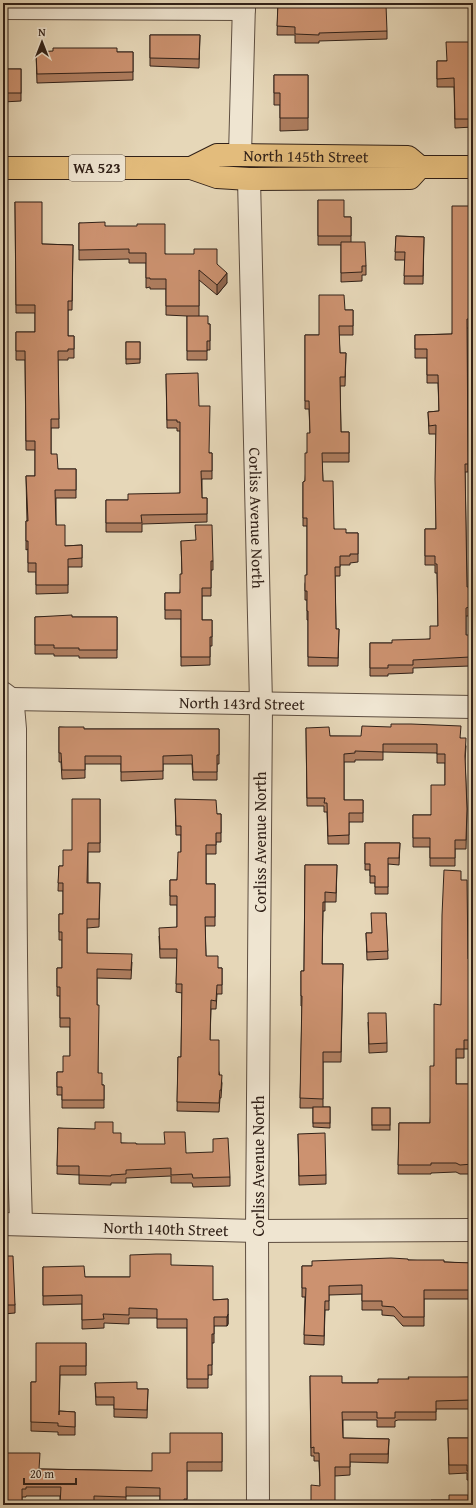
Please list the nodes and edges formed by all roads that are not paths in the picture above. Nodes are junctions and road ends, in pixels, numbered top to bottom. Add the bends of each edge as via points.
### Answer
1 (244, 6) edge
2 (3, 8) edge
3 (240, 155) junction
4 (420, 167) junction
5 (3, 168) edge
6 (191, 168) junction
7 (473, 168) edge
8 (249, 179) junction
9 (7, 696) edge
10 (260, 704) junction
11 (473, 707) edge
12 (12, 1224) edge
13 (473, 1230) edge
14 (257, 1231) junction
15 (258, 1505) edge

1 - 2 street
1 - 3 street
3 - 4 main road, North 145th Street / WA 523 via 408,157
3 - 6 main road, North 145th Street / WA 523 via 217,156
4 - 7 main road
4 - 8 main road, North 145th Street / WA 523 via 410,178
5 - 6 main road, North 145th Street / WA 523
6 - 8 main road, North 145th Street / WA 523 via 217,177
8 - 10 street, Corliss Avenue North
9 - 10 street, North 143rd Street
9 - 12 street via 13,706 15,729 17,1104
10 - 11 street, North 143rd Street
10 - 14 street, Corliss Avenue North
12 - 14 street, North 140th Street
13 - 14 street, North 140th Street
14 - 15 street, Corliss Avenue North

